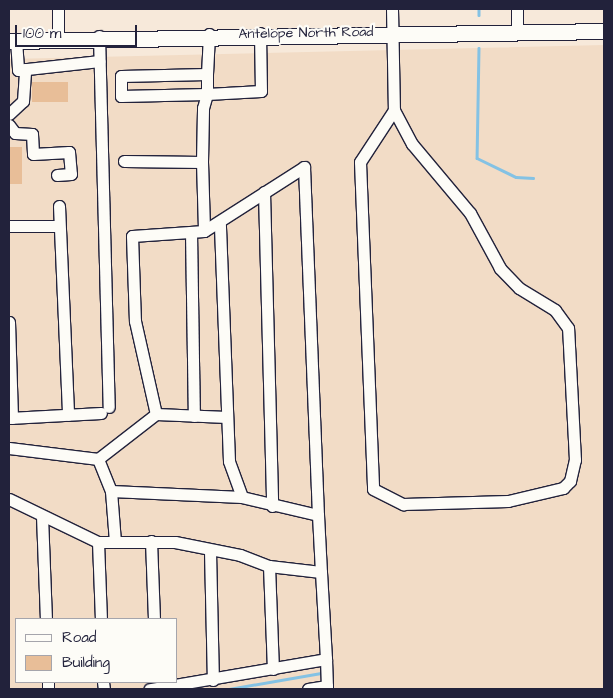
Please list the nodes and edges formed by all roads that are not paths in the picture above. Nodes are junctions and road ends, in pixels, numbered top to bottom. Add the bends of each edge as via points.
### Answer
1 (58, 9) edge
2 (392, 9) edge
3 (517, 9) edge
4 (517, 30) junction
5 (604, 30) edge
6 (392, 31) junction
7 (260, 33) junction
8 (209, 34) junction
9 (99, 36) junction
10 (58, 37) junction
11 (13, 41) edge
12 (100, 61) junction
13 (17, 70) edge
14 (207, 74) junction
15 (207, 94) junction
16 (394, 110) junction
17 (9, 114) edge
18 (9, 125) edge
19 (124, 160) dead end
20 (202, 162) junction
21 (58, 175) dead end
22 (264, 192) junction
23 (59, 206) dead end
24 (220, 224) junction
25 (9, 226) edge
26 (58, 226) junction
27 (204, 231) junction
28 (192, 232) junction
29 (9, 322) edge
30 (156, 414) junction
31 (68, 415) junction
32 (194, 416) junction
33 (227, 417) junction
34 (10, 418) edge
35 (9, 448) edge
36 (98, 460) junction
37 (111, 491) junction
38 (242, 496) junction
39 (9, 500) edge
40 (272, 506) junction
41 (318, 515) junction
42 (42, 516) junction
43 (151, 541) junction
44 (98, 542) junction
45 (115, 542) junction
46 (210, 551) junction
47 (269, 566) junction
48 (322, 572) junction
49 (46, 618) edge
50 (101, 618) edge
51 (154, 618) edge
52 (326, 659) junction
53 (273, 669) junction
54 (213, 680) junction
55 (178, 683) edge
56 (178, 683) edge
57 (154, 685) edge
58 (327, 687) edge
59 (308, 689) edge

1 - 10 street
2 - 6 street
3 - 4 street
4 - 5 main road, Antelope North Road
4 - 6 main road, Antelope North Road
6 - 7 main road, Antelope North Road
6 - 16 street
7 - 8 main road, Antelope North Road
7 - 15 street via 261,90
8 - 9 main road, Antelope North Road
8 - 14 street
9 - 10 main road, Antelope North Road
9 - 12 street
10 - 11 main road, Antelope North Road
11 - 13 street
12 - 13 street
12 - 31 street via 105,410
13 - 17 street via 23,101
14 - 15 street
14 - 15 street via 121,76 121,96
15 - 20 street via 203,108
16 - 16 street via 360,162 373,489 403,504 508,501 563,488 570,481 575,460 568,328 555,310 519,288 500,268 470,213 412,144
18 - 21 street via 15,133 32,134 33,154 70,152 70,174
19 - 20 street
20 - 27 street
22 - 24 street
22 - 40 street
22 - 41 street via 304,167
23 - 26 street
24 - 27 street
24 - 33 street
25 - 26 street
26 - 31 street
27 - 28 street
28 - 30 street via 132,236 135,321
28 - 32 street
29 - 34 street
30 - 32 street
30 - 36 street
31 - 34 street
32 - 33 street
33 - 38 street via 229,461
35 - 36 street
36 - 37 street
37 - 38 street
37 - 45 street
38 - 40 street
39 - 42 street
40 - 41 street
41 - 48 street
42 - 44 street
42 - 49 street
43 - 45 street
43 - 46 street
43 - 51 street
44 - 45 street
44 - 50 street
46 - 47 street via 240,554
46 - 54 street
47 - 48 street
47 - 53 street
48 - 52 street
52 - 53 street
52 - 58 street
53 - 54 street
54 - 56 street
55 - 57 street
58 - 59 street

